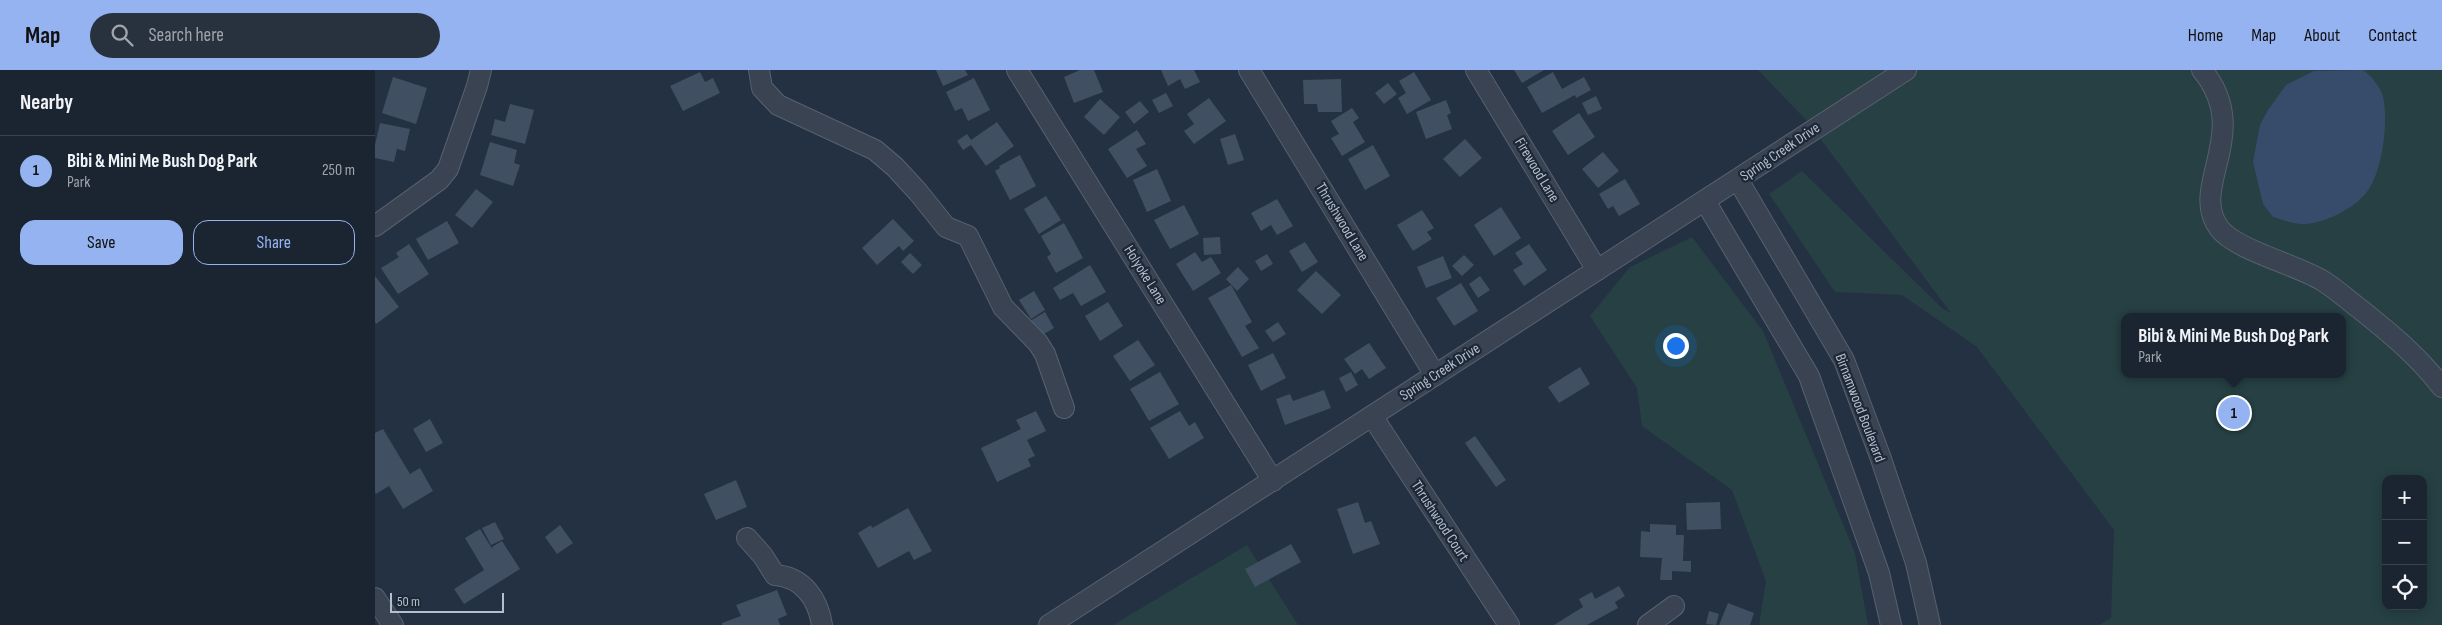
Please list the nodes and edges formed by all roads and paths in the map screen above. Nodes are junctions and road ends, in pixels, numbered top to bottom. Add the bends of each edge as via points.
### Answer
1 (481, 70) edge
2 (759, 70) edge
3 (1017, 70) edge
4 (1249, 70) edge
5 (1476, 70) edge
6 (1906, 70) edge
7 (2202, 70) edge
8 (1738, 180) junction
9 (1705, 201) junction
10 (375, 226) edge
11 (1597, 270) junction
12 (1435, 374) junction
13 (2442, 387) edge
14 (1063, 408) dead end
15 (1372, 416) junction
16 (1273, 480) junction
17 (747, 538) dead end
18 (375, 598) edge
19 (1675, 606) dead end
20 (393, 625) edge
21 (822, 625) edge
22 (1049, 625) edge
23 (1509, 625) edge
24 (1648, 625) edge
25 (1891, 625) edge
26 (1930, 625) edge

1 - 10 street via 448,169 439,180
2 - 14 street via 763,88 778,105 875,150 895,167 946,227 968,236 1003,307 1038,342 1045,354
3 - 16 street, Holyoke Lane
4 - 12 street, Thrushwood Lane
5 - 11 street, Firewood Lane
6 - 8 street, Spring Creek Drive
7 - 13 street via 2218,94 2224,119 2209,203 2218,228 2241,244 2324,281 2404,344
8 - 9 street, Spring Creek Drive
8 - 26 street, Birnamwood Boulevard via 1844,360 1915,563
9 - 11 street, Spring Creek Drive
9 - 25 street via 1809,376 1879,573
11 - 12 street, Spring Creek Drive
12 - 15 street, Spring Creek Drive
15 - 16 street, Spring Creek Drive
15 - 23 street, Thrushwood Court
16 - 22 street, Spring Creek Drive
17 - 21 street via 775,575 787,576 801,583 819,607
18 - 20 street
19 - 24 street

